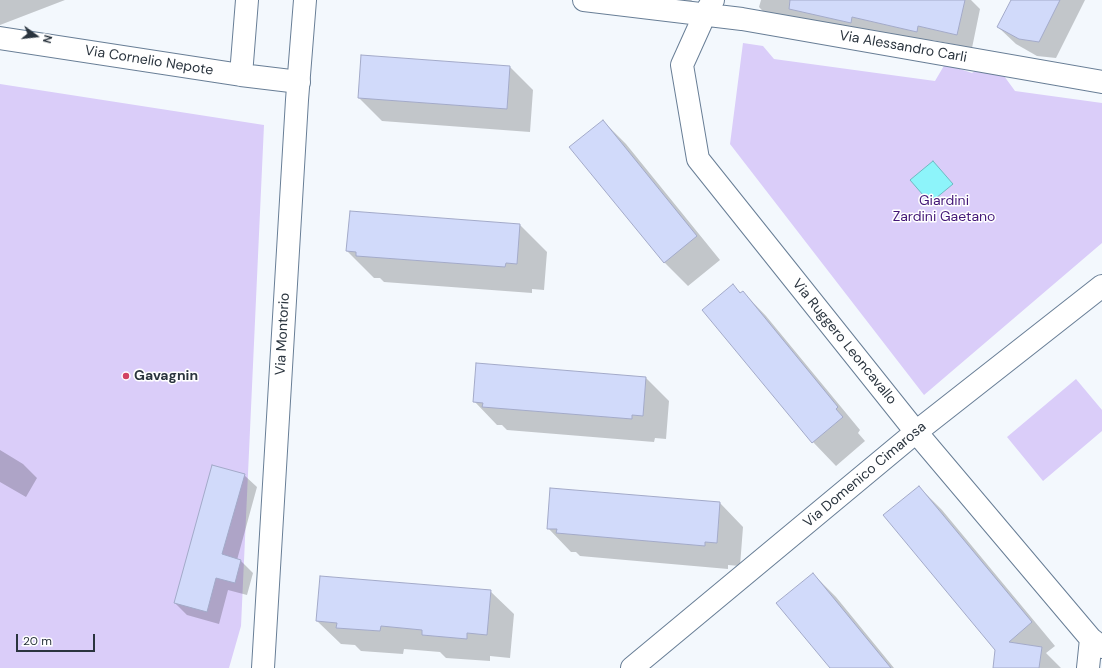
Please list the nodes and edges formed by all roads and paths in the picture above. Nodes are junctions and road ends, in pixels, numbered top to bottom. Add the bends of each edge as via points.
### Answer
1 (247, 0) edge
2 (305, 0) edge
3 (584, 0) edge
4 (709, 7) edge
5 (0, 38) edge
6 (241, 75) junction
7 (299, 82) junction
8 (1102, 82) edge
9 (1102, 286) edge
10 (916, 432) junction
11 (1096, 643) edge
12 (263, 668) edge
13 (632, 668) edge
14 (1088, 668) edge

1 - 6 street
2 - 7 street, Via Montorio
3 - 4 street, Via Alessandro Carli
4 - 8 street, Via Alessandro Carli via 750,21
4 - 10 street, Via Ruggero Leoncavallo via 682,65 698,159
5 - 6 street, Via Cornelio Nepote
6 - 7 street, Via Cornelio Nepote
7 - 12 street, Via Montorio
9 - 10 street, Via Domenico Cimarosa
10 - 11 street, Via Ruggero Leoncavallo
10 - 13 street, Via Domenico Cimarosa
11 - 14 street, Via Ruggero Leoncavallo

